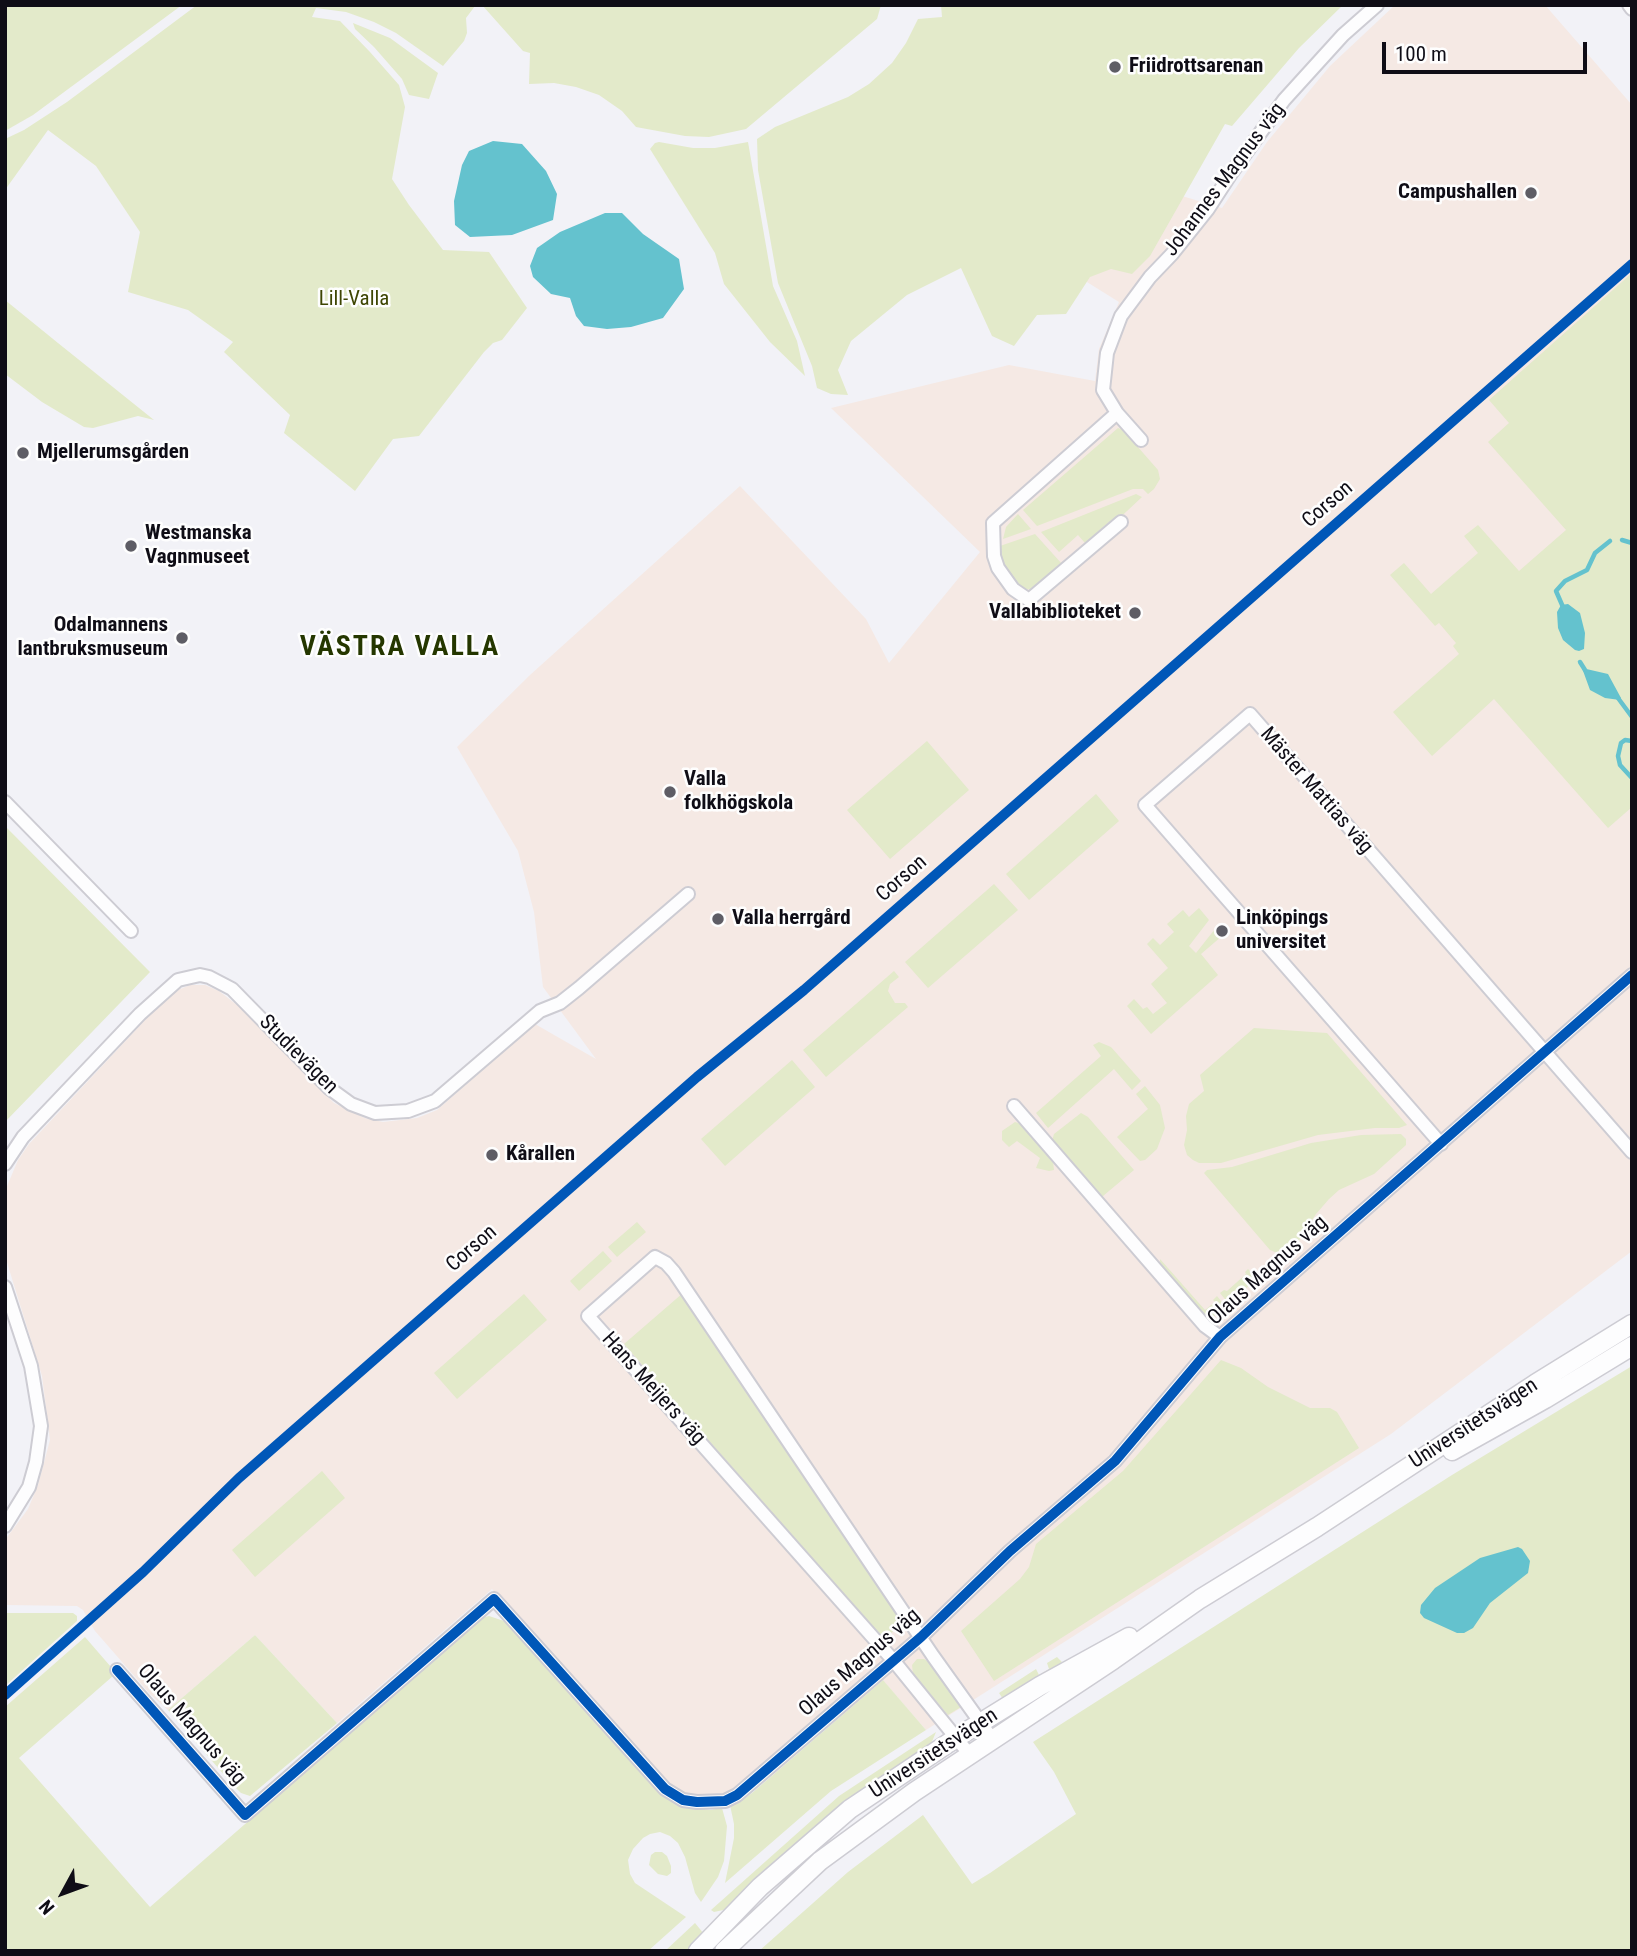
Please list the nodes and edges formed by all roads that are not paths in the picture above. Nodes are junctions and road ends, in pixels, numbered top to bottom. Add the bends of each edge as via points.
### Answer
1 (1377, 5) edge
2 (1117, 413) junction
3 (1141, 440) dead end
4 (1121, 522) dead end
5 (5, 802) edge
6 (688, 894) dead end
7 (131, 931) dead end
8 (1632, 975) edge
9 (1545, 1053) junction
10 (1014, 1106) dead end
11 (1441, 1144) junction
12 (1632, 1152) edge
13 (5, 1164) edge
14 (5, 1287) edge
15 (1632, 1324) edge
16 (1220, 1337) junction
17 (1632, 1346) edge
18 (5, 1526) edge
19 (1317, 1527) junction
20 (1200, 1599) junction
21 (921, 1637) junction
22 (893, 1660) junction
23 (117, 1670) dead end
24 (980, 1723) junction
25 (956, 1738) junction
26 (993, 1740) junction
27 (970, 1755) junction
28 (698, 1951) edge
29 (724, 1951) edge

1 - 2 street, Johannes Magnus väg via 1284,100 1208,209 1121,316 1107,353 1103,390
2 - 3 street, Johannes Magnus väg
2 - 4 street via 993,523 998,568 1013,589 1029,600
5 - 7 street
6 - 13 street, Studievägen via 579,988 540,1011 435,1101 408,1111 375,1113 351,1104 232,989 200,975 178,979 23,1137
8 - 9 street, Olaus Magnus väg
9 - 11 street, Olaus Magnus väg
9 - 11 street, Mäster Mattias väg via 1250,714 1145,805
9 - 12 street, Mäster Mattias väg
10 - 16 street via 1205,1326
11 - 16 street, Olaus Magnus väg
14 - 18 street via 31,1366 41,1426 29,1487
15 - 19 main road, Universitetsvägen
16 - 21 street, Olaus Magnus väg via 1115,1461 1010,1551
17 - 19 main road, Universitetsvägen
19 - 20 main road, Universitetsvägen
20 - 24 main road, Universitetsvägen
20 - 26 main road, Universitetsvägen
21 - 22 street, Olaus Magnus väg
21 - 22 street, Hans Meijers väg via 683,1284 655,1257 588,1316
21 - 24 street, Hans Meijers väg
22 - 23 street, Olaus Magnus väg via 737,1795 725,1801 683,1800 665,1789 494,1598 245,1815
22 - 25 street, Hans Meijers väg
24 - 25 main road, Universitetsvägen
24 - 26 street, Hans Meijers väg
25 - 27 street, Hans Meijers väg
25 - 28 main road, Universitetsvägen via 850,1809 760,1886
26 - 27 main road, Universitetsvägen
27 - 29 main road, Universitetsvägen via 829,1854

